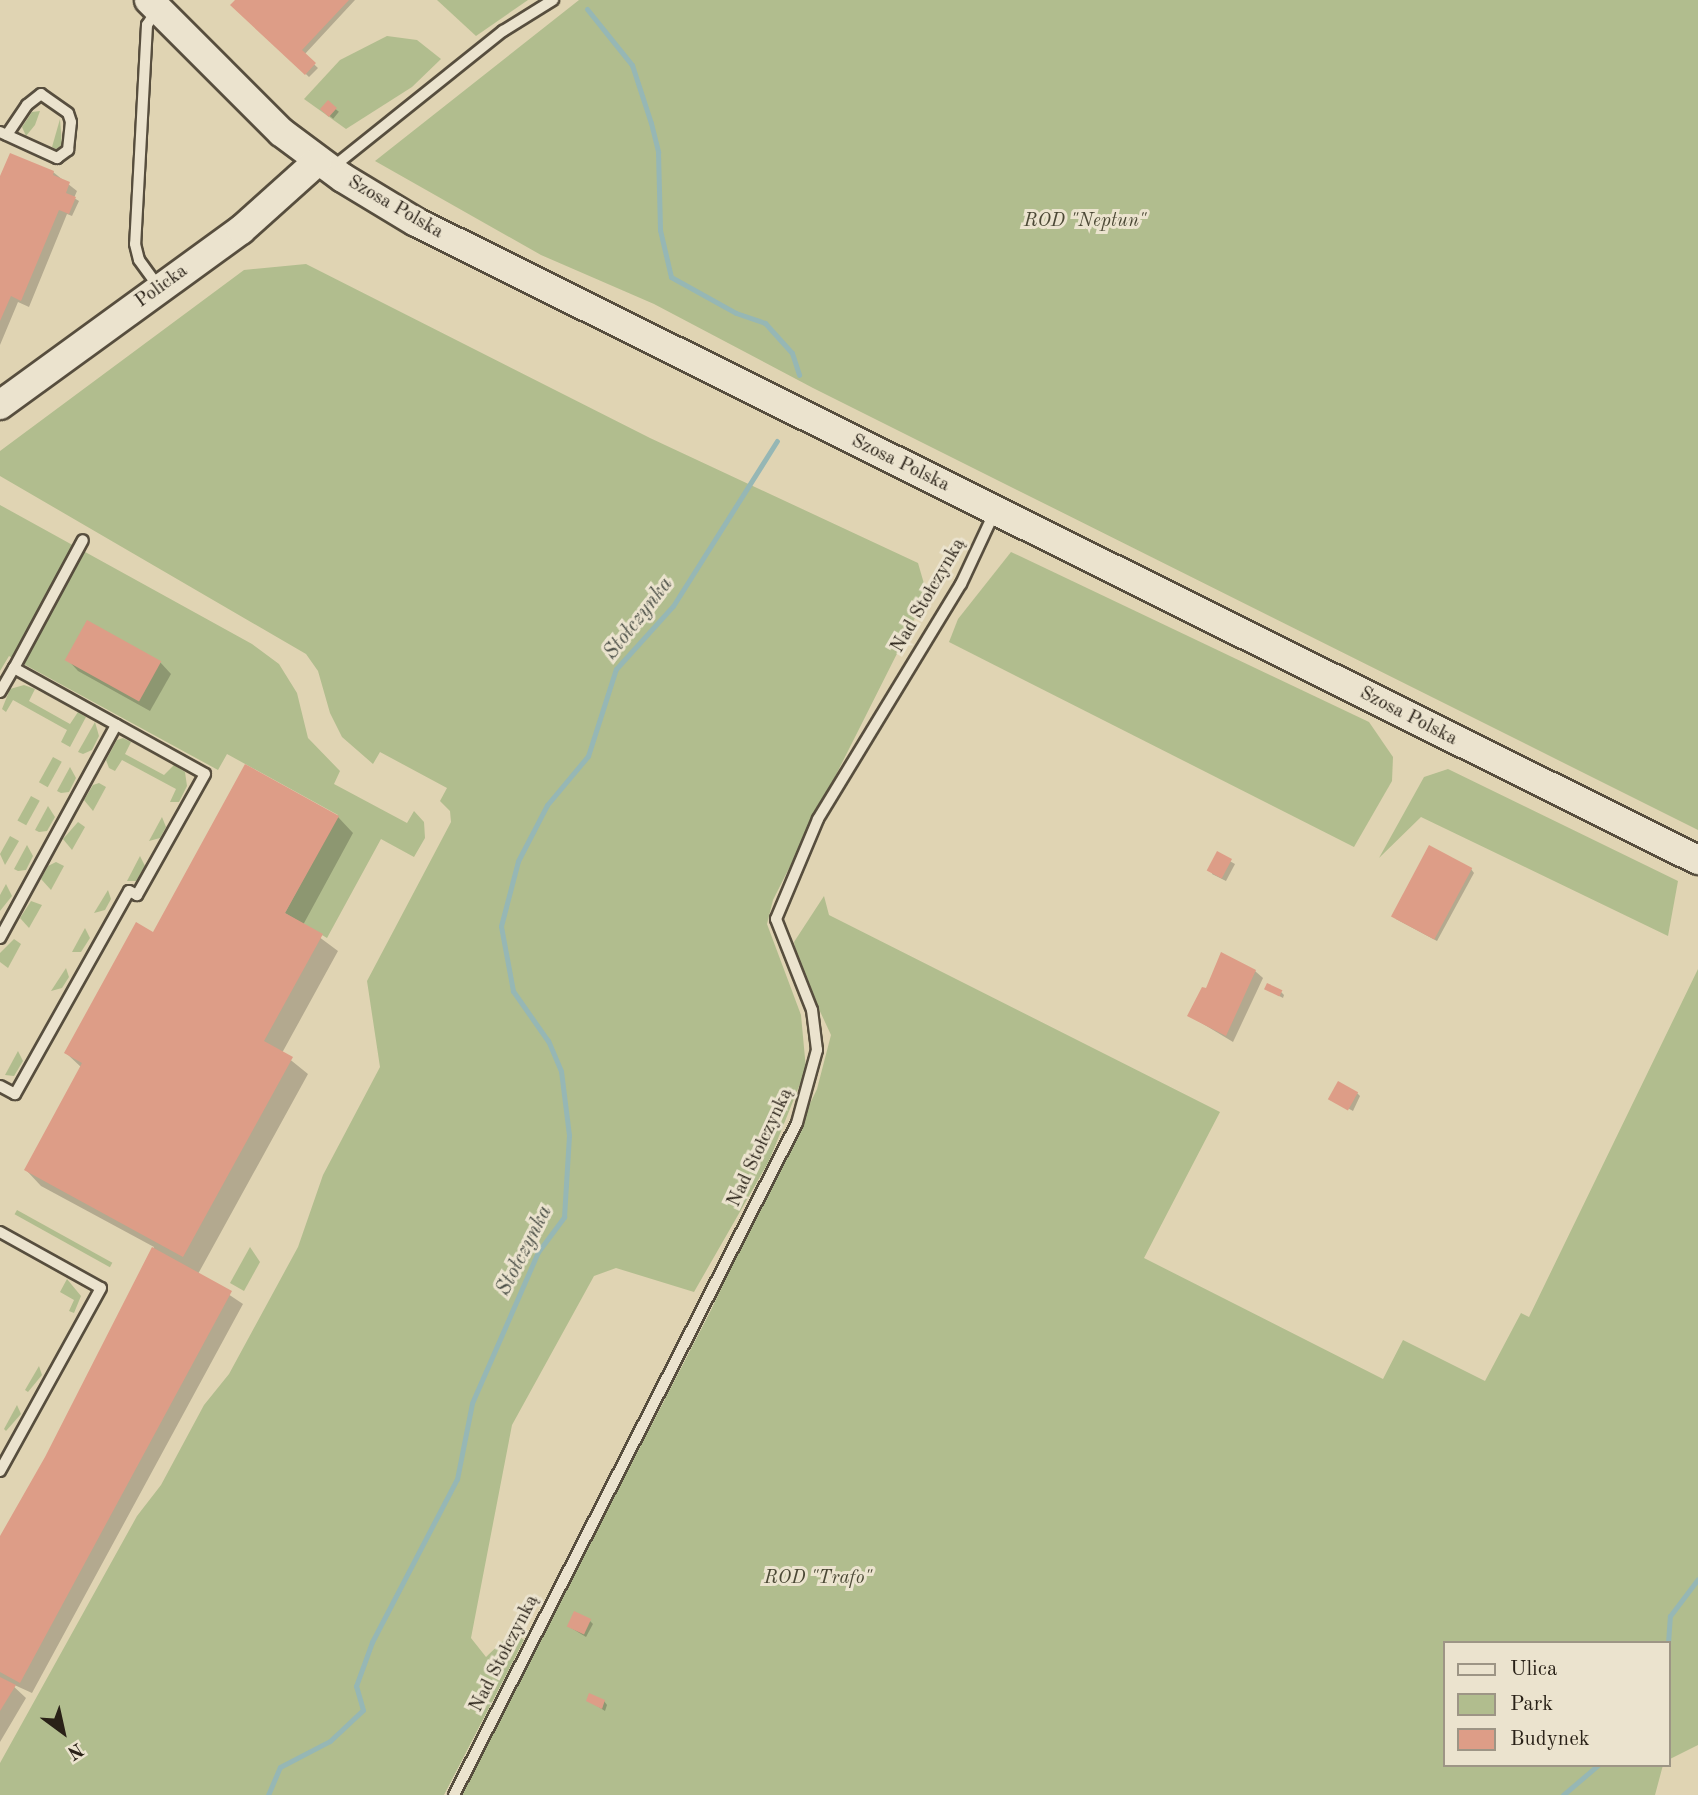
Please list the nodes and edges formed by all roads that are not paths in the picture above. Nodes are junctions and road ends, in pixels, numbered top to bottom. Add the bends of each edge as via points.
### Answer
1 (552, 0) edge
2 (153, 5) edge
3 (3, 133) edge
4 (324, 166) junction
5 (160, 289) junction
6 (0, 405) edge
7 (995, 511) junction
8 (83, 540) dead end
9 (14, 668) junction
10 (0, 692) edge
11 (116, 725) junction
12 (1698, 860) edge
13 (0, 938) edge
14 (0, 1086) edge
15 (0, 1232) edge
16 (0, 1471) edge
17 (454, 1795) edge

1 - 4 lane via 503,31
2 - 4 street, Szosa Polska via 235,89
2 - 5 lane via 147,25 135,244 139,260
3 - 3 lane via 57,158 68,150 71,122 68,113 41,94
4 - 5 street, Policka
4 - 7 street, Szosa Polska via 480,256
5 - 6 street, Policka
7 - 12 street, Szosa Polska
7 - 17 lane, Nad Stołczynką via 961,584 818,819 776,919 811,1010 817,1050 797,1123
8 - 9 lane
9 - 10 lane
9 - 11 lane
11 - 13 lane
11 - 14 lane via 205,774 137,895 129,891 15,1094
15 - 16 lane via 101,1288

